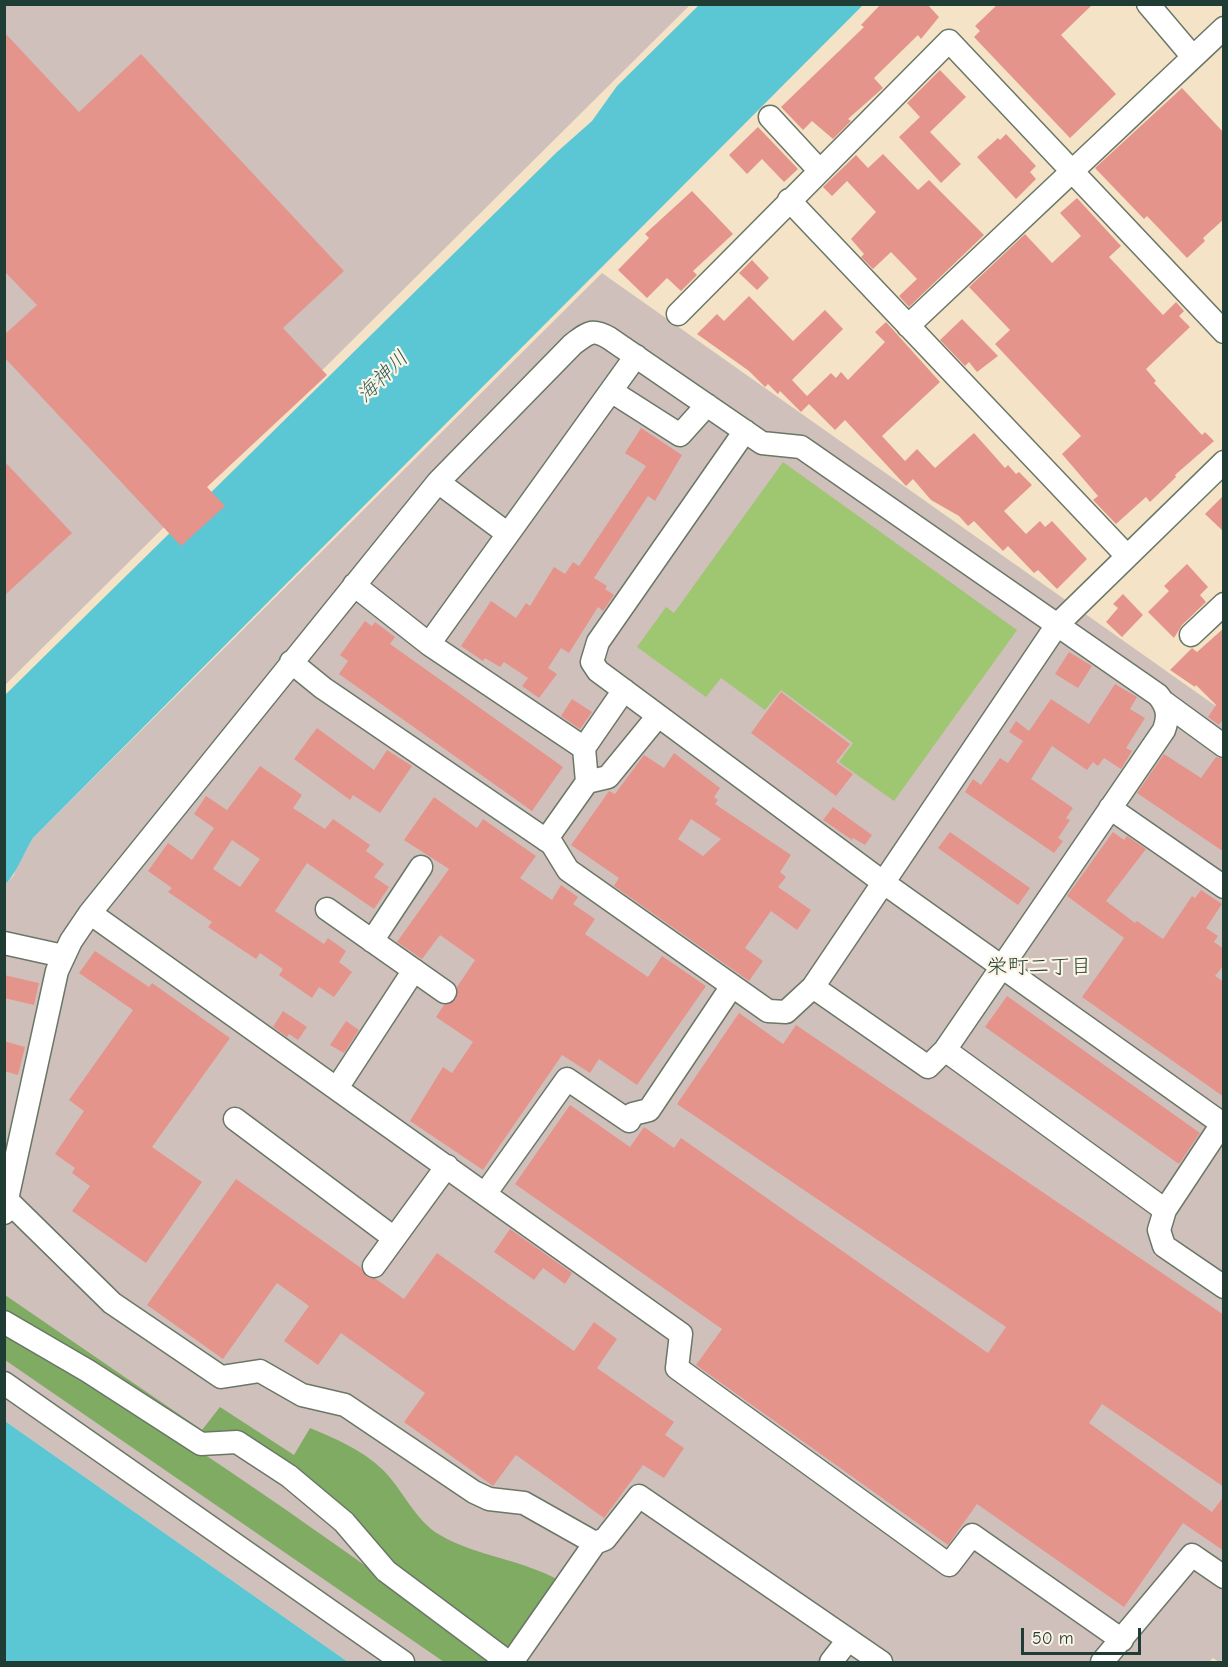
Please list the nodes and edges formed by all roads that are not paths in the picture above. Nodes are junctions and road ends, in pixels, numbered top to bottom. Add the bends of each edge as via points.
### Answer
1 (1148, 4) edge
2 (1224, 28) edge
3 (1193, 57) junction
4 (770, 117) dead end
5 (819, 170) junction
6 (1073, 172) junction
7 (789, 200) junction
8 (678, 314) dead end
9 (908, 326) junction
10 (1224, 332) edge
11 (636, 356) junction
12 (611, 391) junction
13 (707, 405) junction
14 (746, 431) junction
15 (1224, 462) edge
16 (438, 482) junction
17 (508, 534) junction
18 (1127, 556) junction
19 (354, 585) junction
20 (1224, 604) edge
21 (1057, 625) junction
22 (1191, 635) dead end
23 (429, 644) junction
24 (291, 662) junction
25 (624, 690) junction
26 (1165, 703) junction
27 (658, 716) junction
28 (1224, 746) edge
29 (584, 748) junction
30 (587, 782) junction
31 (1110, 808) junction
32 (546, 840) junction
33 (421, 867) dead end
34 (884, 883) junction
35 (1224, 887) edge
36 (327, 909) dead end
37 (90, 913) junction
38 (372, 941) junction
39 (4, 943) edge
40 (63, 956) junction
41 (1000, 967) junction
42 (414, 970) junction
43 (732, 986) junction
44 (813, 987) junction
45 (445, 992) dead end
46 (945, 1050) junction
47 (337, 1088) junction
48 (235, 1119) dead end
49 (1223, 1125) edge
50 (447, 1166) junction
51 (485, 1194) junction
52 (6, 1207) edge
53 (1165, 1210) junction
54 (394, 1238) junction
55 (374, 1266) dead end
56 (1224, 1287) edge
57 (4, 1322) edge
58 (4, 1383) edge
59 (596, 1544) junction
60 (1224, 1577) edge
61 (848, 1640) junction
62 (1122, 1640) junction
63 (403, 1662) edge
64 (510, 1662) edge
65 (831, 1662) edge
66 (881, 1662) edge
67 (1102, 1662) edge

1 - 3 street
2 - 3 street
3 - 6 street
4 - 5 street
5 - 6 street via 949,41
5 - 7 street
6 - 9 street
6 - 10 street
7 - 8 street
7 - 9 street
9 - 18 street
11 - 12 street
11 - 13 street
11 - 16 street via 600,333 589,331
12 - 13 street via 680,435
12 - 17 street
13 - 14 street
14 - 21 street via 762,443 801,447
14 - 25 street via 594,650 592,662 598,671
15 - 18 street
16 - 17 street
16 - 19 street
17 - 23 street
18 - 21 street
19 - 23 street
19 - 24 street
20 - 22 street
21 - 26 street
21 - 34 street
23 - 29 street
24 - 32 street via 323,688
24 - 37 street
25 - 27 street
25 - 29 street
26 - 28 street
26 - 31 street via 1168,712 1164,730
27 - 30 street via 608,777
27 - 34 street
29 - 30 street
30 - 32 street
31 - 35 street
31 - 41 street
32 - 43 street via 568,870
33 - 38 street
34 - 41 street
34 - 44 street
36 - 38 street
37 - 40 street
37 - 47 street
38 - 42 street
39 - 40 street
40 - 52 street
41 - 46 street
41 - 49 street
42 - 45 street
42 - 47 street
43 - 44 street via 775,1013 786,1012
43 - 51 street via 649,1110 633,1114 629,1121 567,1078
44 - 46 street via 928,1067
46 - 53 street
47 - 50 street
48 - 54 street
49 - 53 street
50 - 51 street
50 - 54 street
51 - 62 street via 681,1334 677,1368 949,1565 972,1534
52 - 59 street via 112,1303 221,1377 260,1371 302,1395 345,1405 474,1492 524,1503
53 - 56 street via 1159,1230 1164,1246
54 - 55 street
57 - 64 street via 201,1444 237,1442 289,1476 344,1522 386,1571
58 - 63 street
59 - 61 street via 605,1539 639,1496
59 - 64 street
60 - 62 street via 1192,1555
61 - 65 street
61 - 66 street
62 - 67 street

